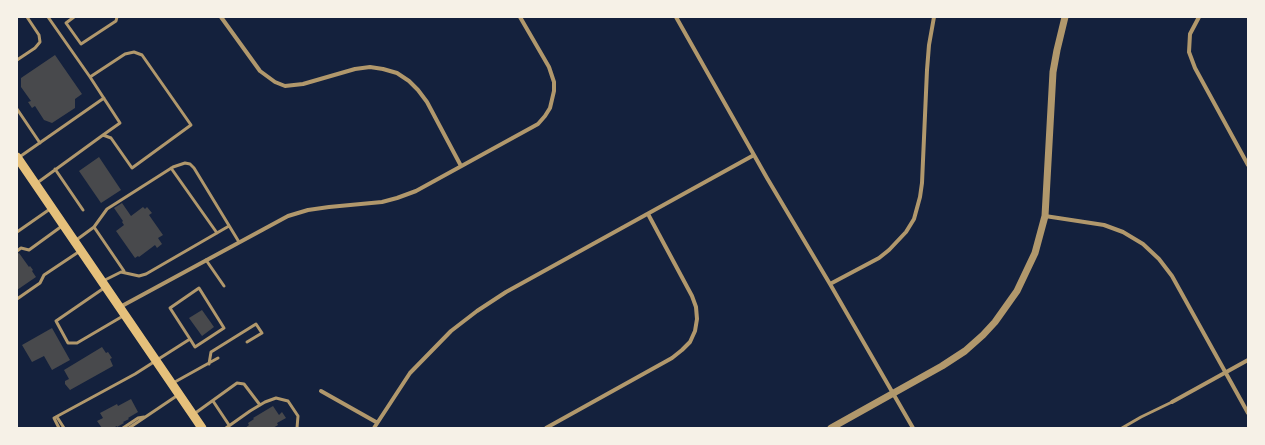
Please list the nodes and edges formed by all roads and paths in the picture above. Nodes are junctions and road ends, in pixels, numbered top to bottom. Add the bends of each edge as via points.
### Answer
1 (27, 17) edge
2 (48, 17) edge
3 (74, 17) edge
4 (117, 17) edge
5 (221, 17) edge
6 (520, 17) edge
7 (676, 17) edge
8 (934, 17) edge
9 (1065, 17) edge
10 (1199, 17) edge
11 (17, 60) edge
12 (90, 77) junction
13 (104, 98) junction
14 (17, 109) edge
15 (103, 135) junction
16 (40, 143) junction
17 (754, 155) junction
18 (17, 158) edge
19 (1248, 165) edge
20 (461, 166) junction
21 (171, 168) junction
22 (55, 169) junction
23 (35, 184) junction
24 (52, 208) junction
25 (83, 210) dead end
26 (648, 214) junction
27 (1045, 216) junction
28 (64, 225) junction
29 (229, 226) junction
30 (94, 227) junction
31 (17, 232) edge
32 (217, 233) junction
33 (74, 241) junction
34 (239, 242) junction
35 (80, 250) junction
36 (17, 251) edge
37 (206, 260) junction
38 (124, 272) junction
39 (104, 284) junction
40 (830, 284) junction
41 (224, 286) dead end
42 (17, 299) edge
43 (122, 311) junction
44 (190, 339) junction
45 (247, 342) dead end
46 (218, 358) dead end
47 (1248, 360) edge
48 (156, 361) junction
49 (209, 364) junction
50 (1226, 372) junction
51 (172, 384) junction
52 (321, 391) dead end
53 (893, 393) junction
54 (179, 395) junction
55 (213, 401) junction
56 (1172, 402) joint
57 (260, 405) junction
58 (1248, 413) edge
59 (193, 415) junction
60 (57, 417) junction
61 (145, 417) junction
62 (376, 422) junction
63 (229, 425) junction
64 (59, 428) edge
65 (64, 428) edge
66 (123, 428) edge
67 (129, 428) edge
68 (202, 428) edge
69 (226, 428) edge
70 (297, 428) edge
71 (374, 428) edge
72 (546, 428) edge
73 (831, 428) edge
74 (913, 428) edge
75 (1122, 428) edge

1 - 11 lane via 39,35 40,42
2 - 12 lane
3 - 4 lane via 66,23 81,44 116,21
5 - 20 street via 260,71 285,86 370,67 397,73 409,80 426,102
6 - 20 street via 554,82 550,108 538,124
7 - 17 street
8 - 40 street via 927,70 922,183 914,219 898,242 879,258
9 - 27 street via 1053,72
10 - 19 street via 1190,34 1189,52 1195,68
12 - 13 lane
12 - 15 lane via 125,54 134,52 142,55 191,125 132,168 111,138
13 - 15 lane via 120,122
13 - 16 lane
14 - 16 lane
15 - 22 lane
16 - 18 lane
17 - 26 street
17 - 40 street
18 - 23 main road
20 - 34 street via 416,191 397,198 308,210 288,216
21 - 29 lane via 185,163 190,164
21 - 30 lane via 107,209
21 - 32 lane
22 - 23 lane
22 - 25 lane
23 - 24 main road
24 - 28 main road
24 - 31 lane
26 - 62 street via 477,310 451,331 410,373
26 - 72 street via 696,307 697,319 690,342 672,358
27 - 50 street via 1104,225 1123,232 1143,244 1172,276
27 - 53 street via 1042,232 1027,272 1018,291 995,322 974,344 956,357
28 - 33 main road
28 - 36 lane via 29,250 21,248
29 - 32 lane
29 - 34 lane
30 - 33 lane
30 - 38 lane
32 - 38 lane via 146,274 139,276
33 - 35 main road
34 - 37 street
35 - 39 main road
35 - 42 lane via 44,275 40,283
37 - 41 lane
37 - 43 street
38 - 39 lane via 116,273
39 - 43 main road
39 - 43 lane via 56,322 68,344 77,343
40 - 53 street
43 - 48 main road
44 - 44 lane via 170,308 199,288 224,328 195,346
44 - 48 lane
45 - 49 lane via 262,333 256,324 211,352
46 - 49 lane
47 - 50 street
48 - 51 main road
48 - 60 lane
49 - 51 lane
50 - 56 street
50 - 58 street
51 - 54 main road
52 - 62 street
53 - 73 street
53 - 74 street
54 - 59 main road
54 - 61 lane
55 - 57 lane via 237,384 244,384
55 - 59 lane
55 - 63 lane
56 - 75 lane
57 - 63 lane
57 - 70 lane via 276,398 288,401 298,416
59 - 68 main road
60 - 64 lane via 54,418
60 - 65 lane
61 - 66 lane via 138,418
61 - 67 lane
62 - 71 street
63 - 69 lane

